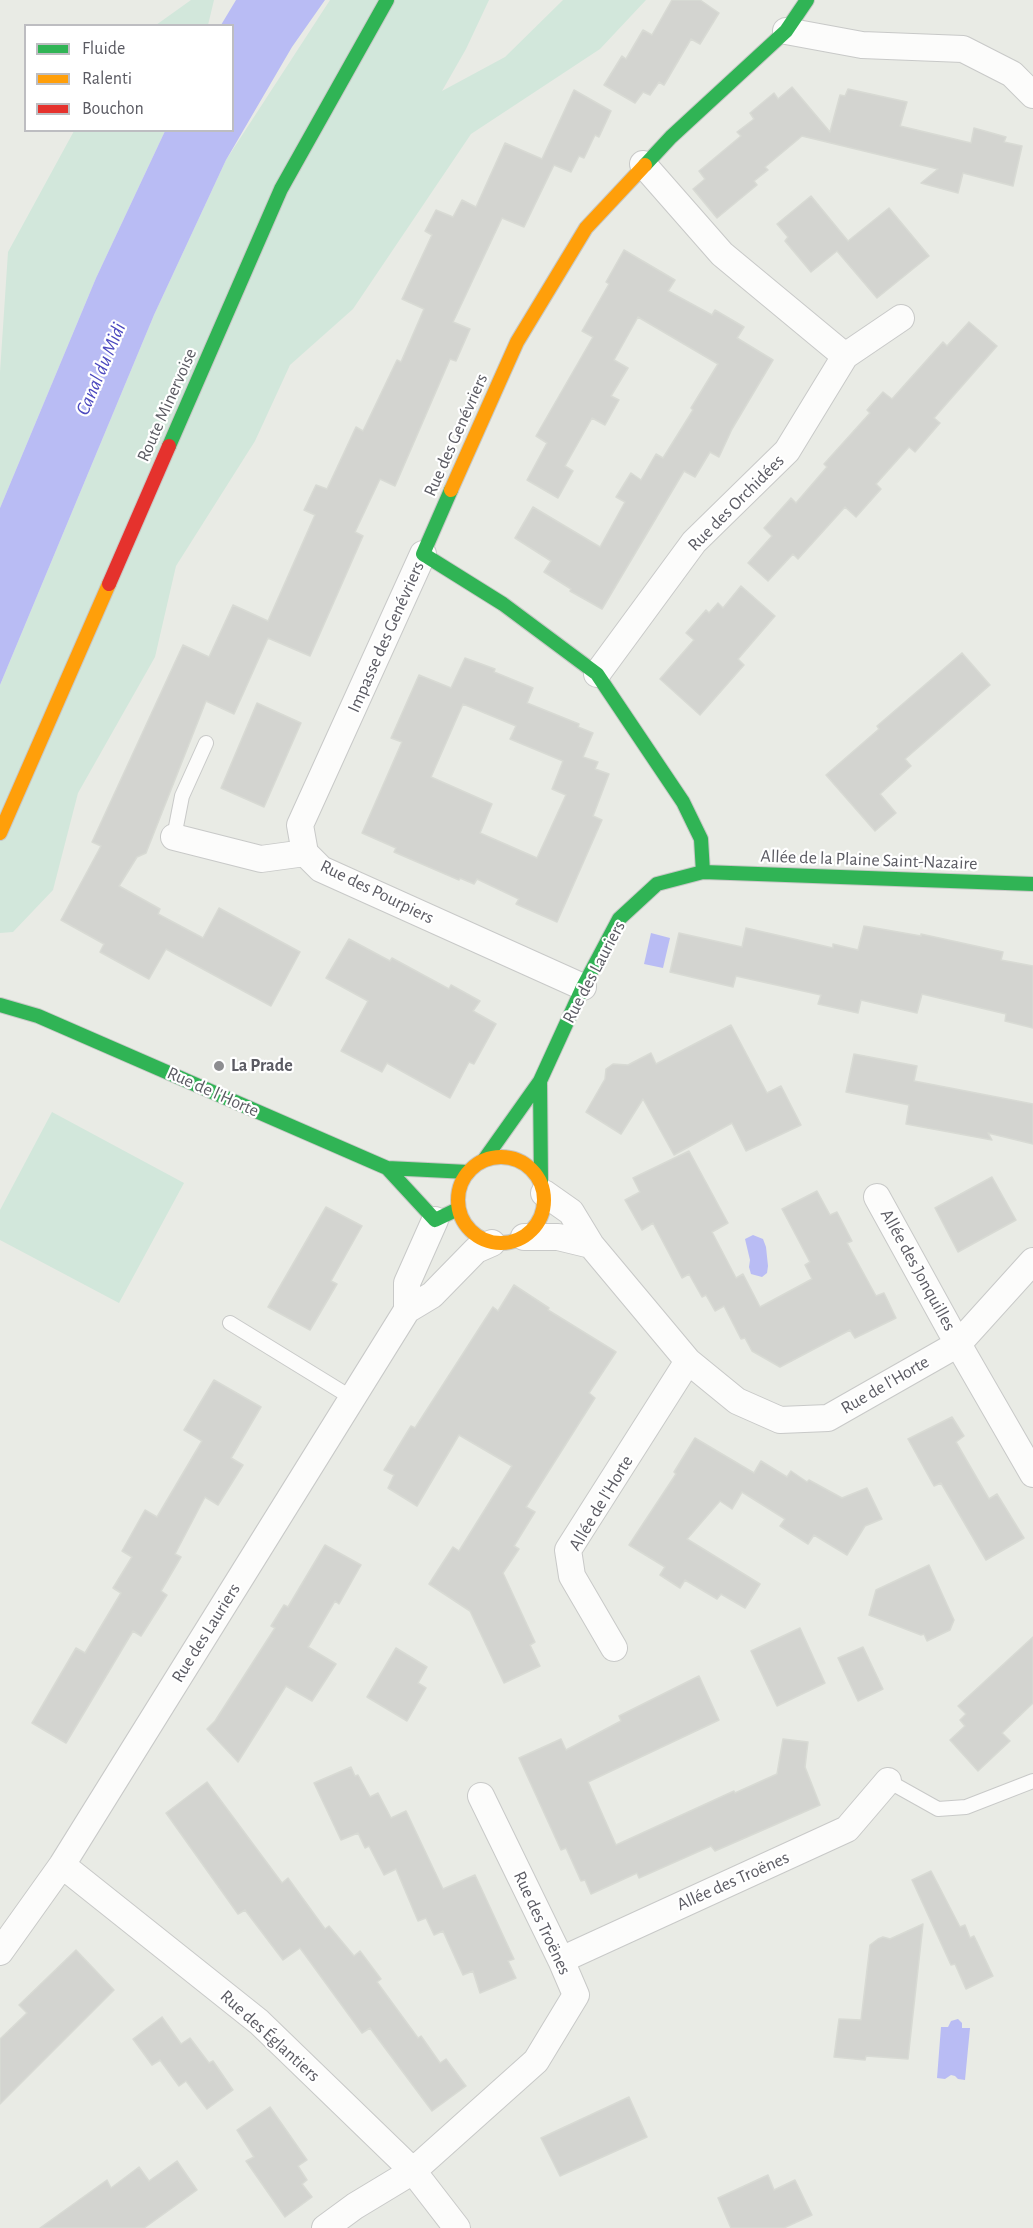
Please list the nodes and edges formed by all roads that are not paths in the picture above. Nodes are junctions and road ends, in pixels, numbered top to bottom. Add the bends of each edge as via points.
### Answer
1 (387, 0) edge
2 (807, 0) edge
3 (786, 31) junction
4 (1033, 95) edge
5 (643, 164) junction
6 (901, 318) dead end
7 (845, 356) junction
8 (423, 554) junction
9 (597, 674) junction
10 (349, 720) joint
11 (206, 743) dead end
12 (0, 833) edge
13 (174, 837) joint
14 (305, 853) junction
15 (703, 872) junction
16 (1033, 884) edge
17 (583, 987) junction
18 (15, 996) dead end
19 (0, 1005) edge
20 (38, 1016) junction
21 (10, 1021) dead end
22 (540, 1081) junction
23 (484, 1160) junction
24 (387, 1168) junction
25 (468, 1172) junction
26 (543, 1188) junction
27 (877, 1197) dead end
28 (459, 1209) junction
29 (435, 1220) junction
30 (524, 1237) junction
31 (492, 1243) junction
32 (591, 1245) junction
33 (1033, 1261) edge
34 (407, 1310) junction
35 (230, 1323) dead end
36 (958, 1344) junction
37 (688, 1361) junction
38 (352, 1398) junction
39 (1033, 1474) edge
40 (614, 1648) dead end
41 (888, 1781) joint
42 (1033, 1781) edge
43 (480, 1796) dead end
44 (62, 1865) junction
45 (0, 1952) edge
46 (561, 1960) junction
47 (412, 2171) junction
48 (324, 2228) edge
49 (457, 2228) edge

1 - 12 street, Route Minervoise via 281,189
2 - 3 street, Rue des Genévriers
3 - 4 street via 862,45 963,50 1012,74
3 - 5 street, Rue des Genévriers
5 - 7 street via 722,254
5 - 8 street, Rue des Genévriers via 586,228 517,342
6 - 7 street, Rue des Orchidées
7 - 9 street, Rue des Orchidées via 787,451 694,542
8 - 9 street via 503,604
8 - 10 street, Impasse des Genévriers
9 - 15 street via 683,802 701,839
10 - 14 street, Rue des Pourpiers via 300,825
11 - 13 lane via 182,796
13 - 14 street via 261,859
14 - 17 street, Rue des Pourpiers via 321,869
15 - 16 street, Allée de la Plaine Saint-Nazaire
15 - 17 street, Rue des Lauriers via 657,884 619,919
17 - 22 street, Rue des Lauriers
18 - 20 street, Rue de l'Horte
19 - 20 street, Rue de l'Horte
20 - 21 street
20 - 24 street, Rue de l'Horte
22 - 23 street, Rue des Lauriers
22 - 26 street, Rue des Lauriers
23 - 25 street
23 - 26 street via 497,1156 523,1162 534,1171
24 - 25 street, Rue de l'Horte
24 - 29 street, Rue de l'Horte
25 - 28 street via 459,1190
26 - 30 street via 541,1218
26 - 32 street, Rue de l'Horte via 570,1212
27 - 36 street, Allée des Jonquilles
28 - 29 street
28 - 31 street via 470,1231
29 - 34 street via 407,1282
30 - 31 street via 514,1242
30 - 32 street via 558,1237
31 - 34 street, Rue des Lauriers via 476,1251 432,1295
32 - 37 street, Rue de l'Horte
33 - 36 street, Rue de l'Horte
34 - 38 street, Rue des Lauriers
35 - 38 lane
36 - 37 street, Rue de l'Horte via 828,1418 780,1420 736,1401
36 - 39 street, Allée des Jonquilles
37 - 40 street, Allée de l'Horte via 568,1550 572,1576
38 - 44 street, Rue des Lauriers
41 - 42 lane via 938,1809 966,1807
41 - 46 street, Allée des Troënes via 847,1829
43 - 46 street, Rue des Troënes
44 - 45 street, Rue des Lauriers
44 - 47 street, Rue des Églantiers via 259,2022
46 - 47 street, Rue des Troënes via 576,1995 536,2061
47 - 48 street
47 - 49 street, Rue des Églantiers

